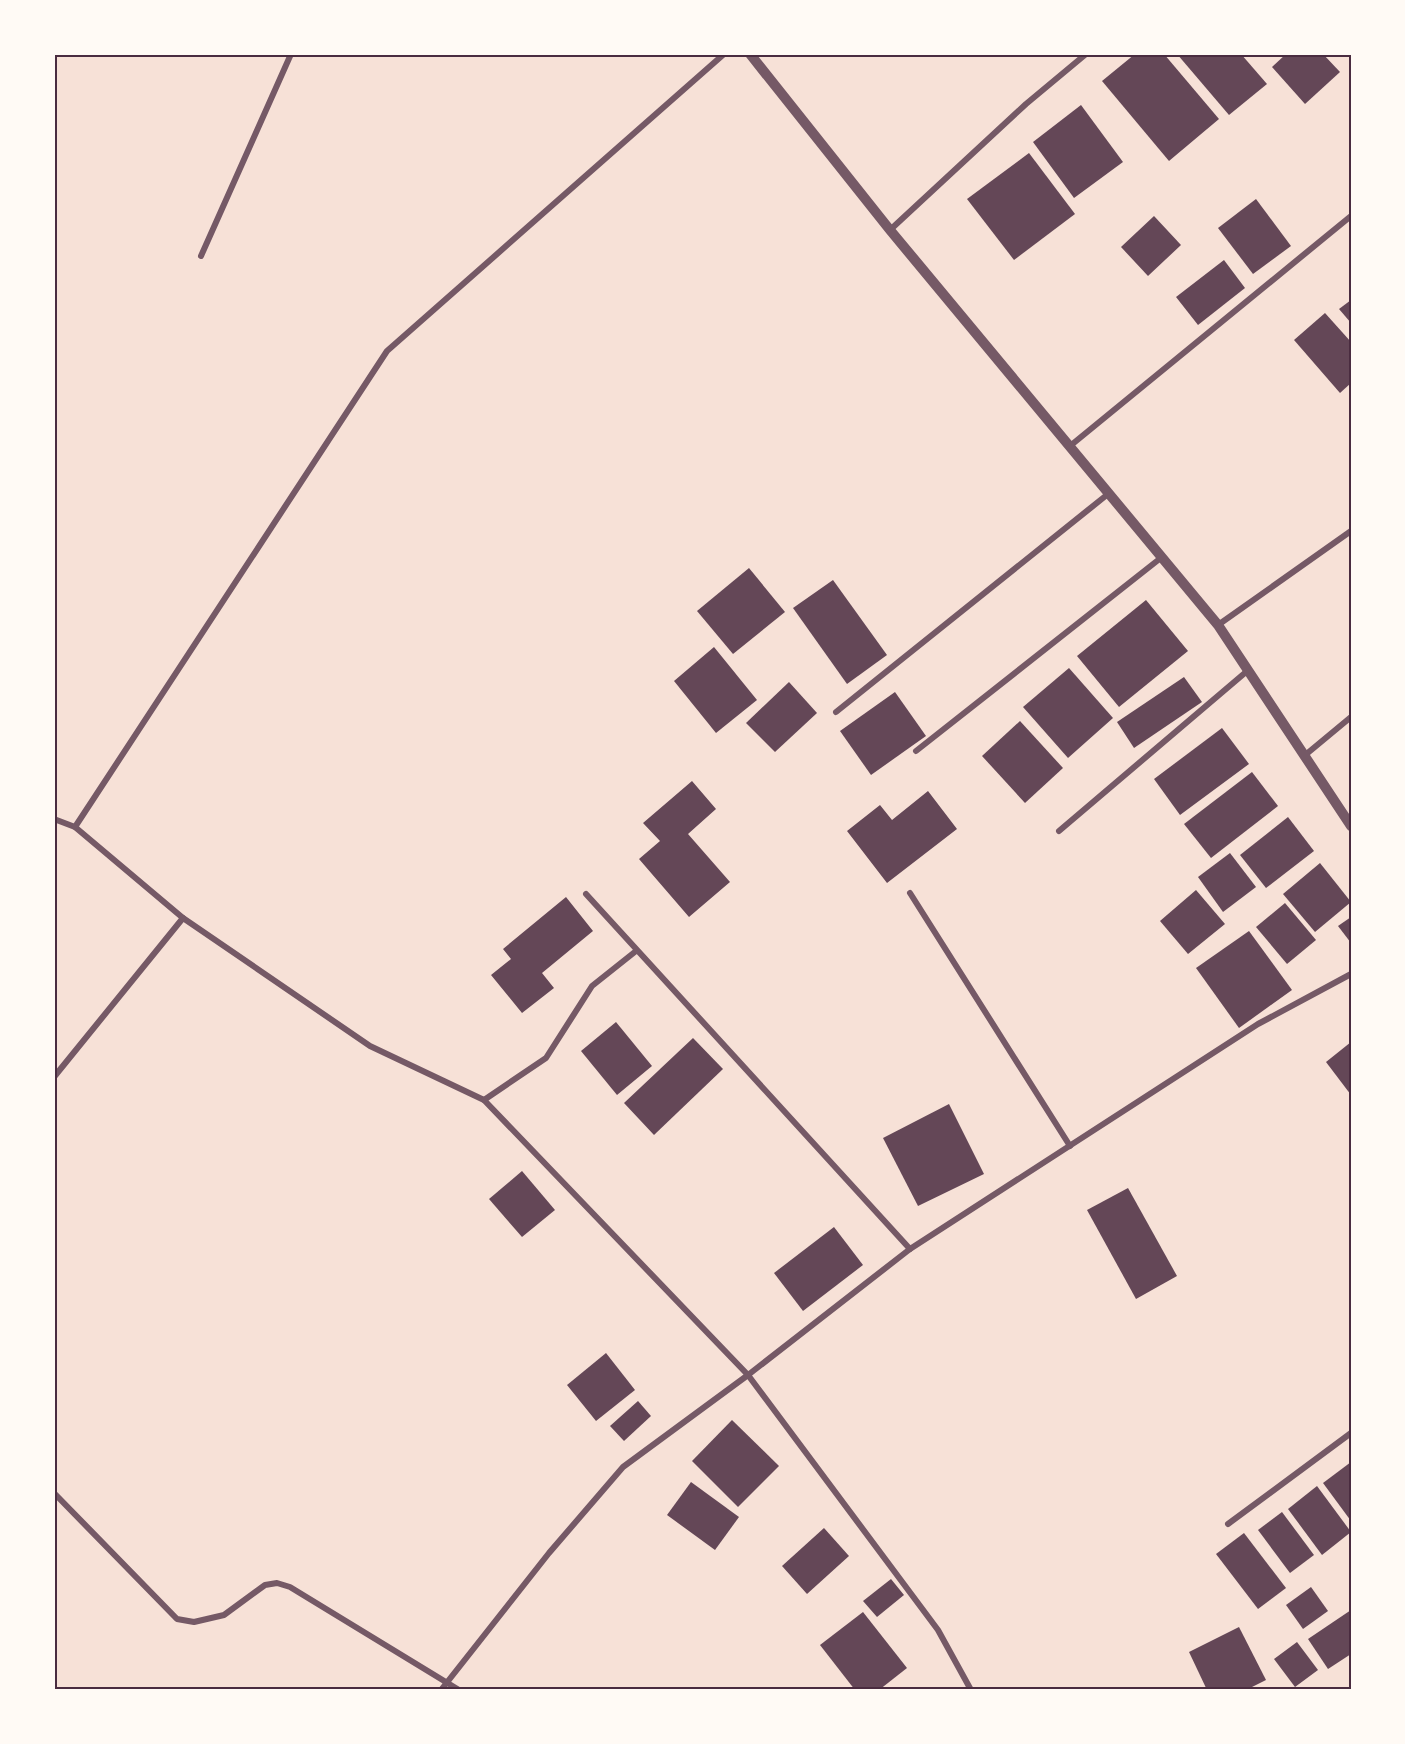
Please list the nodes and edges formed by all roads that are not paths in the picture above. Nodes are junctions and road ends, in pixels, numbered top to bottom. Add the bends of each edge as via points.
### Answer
1 (291, 54) edge
2 (724, 54) edge
3 (750, 54) edge
4 (1086, 54) edge
5 (1351, 216) edge
6 (890, 230) junction
7 (201, 256) dead end
8 (1070, 446) junction
9 (1108, 494) junction
10 (1351, 531) edge
11 (1163, 557) junction
12 (1218, 625) junction
13 (1246, 672) junction
14 (836, 712) dead end
15 (1351, 717) edge
16 (916, 751) dead end
17 (1304, 756) junction
18 (54, 819) edge
19 (1351, 826) edge
20 (75, 827) junction
21 (1059, 831) dead end
22 (910, 893) dead end
23 (586, 894) dead end
24 (183, 918) junction
25 (636, 951) junction
26 (1351, 974) edge
27 (54, 1077) edge
28 (484, 1100) junction
29 (1070, 1146) junction
30 (910, 1249) junction
31 (748, 1375) junction
32 (1351, 1432) edge
33 (54, 1493) edge
34 (1228, 1524) dead end
35 (447, 1682) junction
36 (441, 1690) edge
37 (459, 1690) edge
38 (971, 1690) edge

1 - 7 street
2 - 20 street via 387,351
3 - 6 street
4 - 6 street
5 - 8 street
6 - 8 street
8 - 9 street
9 - 11 street
9 - 14 street
10 - 12 street
11 - 12 street
11 - 16 street
12 - 13 street
13 - 17 street
13 - 21 street
15 - 17 street
17 - 19 street
18 - 20 street
20 - 24 street
22 - 29 street
23 - 25 street
24 - 27 street
24 - 28 street via 370,1046
25 - 28 street via 592,986 546,1058
25 - 30 street
26 - 29 street via 1258,1024
28 - 31 street
29 - 30 street
30 - 31 street
31 - 35 street via 623,1467 549,1552
31 - 38 street via 932,1621
32 - 34 street
33 - 35 street via 177,1619 194,1622 224,1615 265,1585 277,1583 290,1587
35 - 36 street
35 - 37 street

